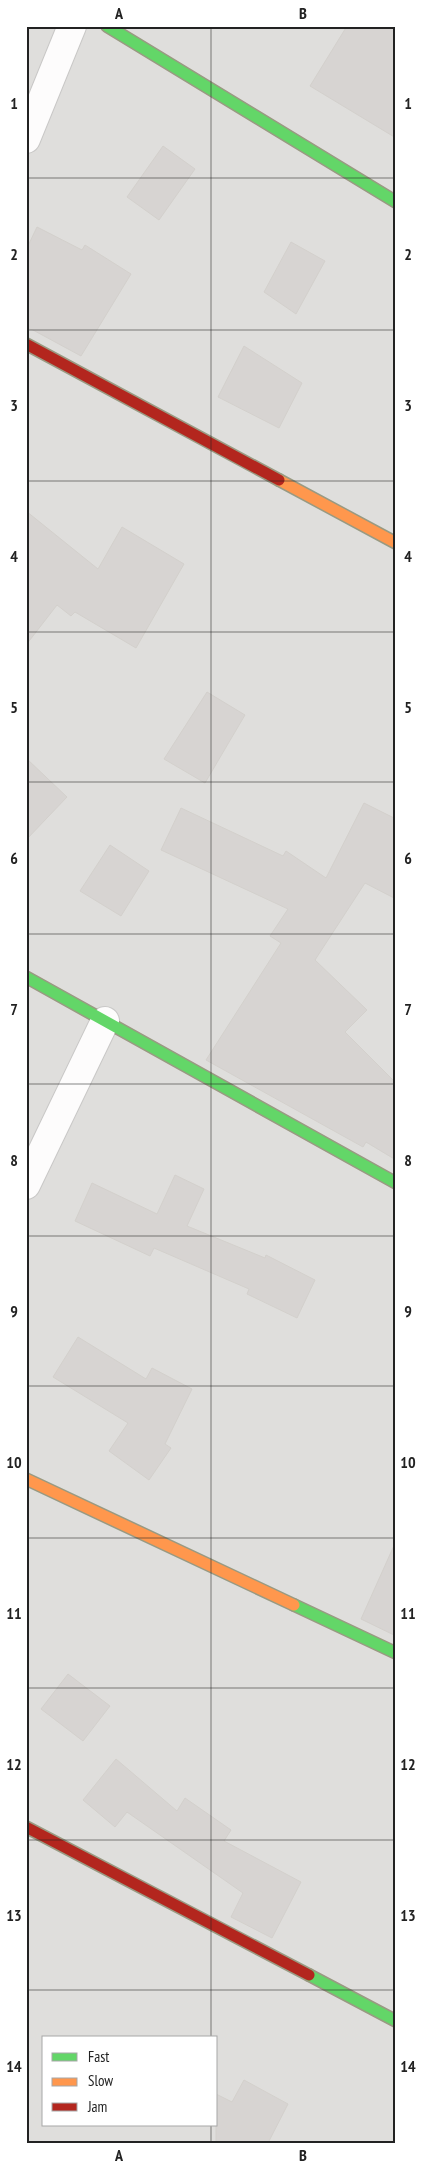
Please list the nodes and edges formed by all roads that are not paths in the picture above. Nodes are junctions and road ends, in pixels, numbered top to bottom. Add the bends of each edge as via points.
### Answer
1 (72, 26) edge
2 (107, 26) edge
3 (26, 139) edge
4 (396, 202) edge
5 (26, 344) edge
6 (396, 543) edge
7 (26, 977) edge
8 (105, 1021) junction
9 (396, 1184) edge
10 (26, 1186) edge
11 (26, 1479) edge
12 (396, 1653) edge
13 (26, 1827) edge
14 (396, 2021) edge

1 - 3 street
2 - 4 street
5 - 6 street
7 - 8 street
8 - 9 street
8 - 10 street
11 - 12 street
13 - 14 street

